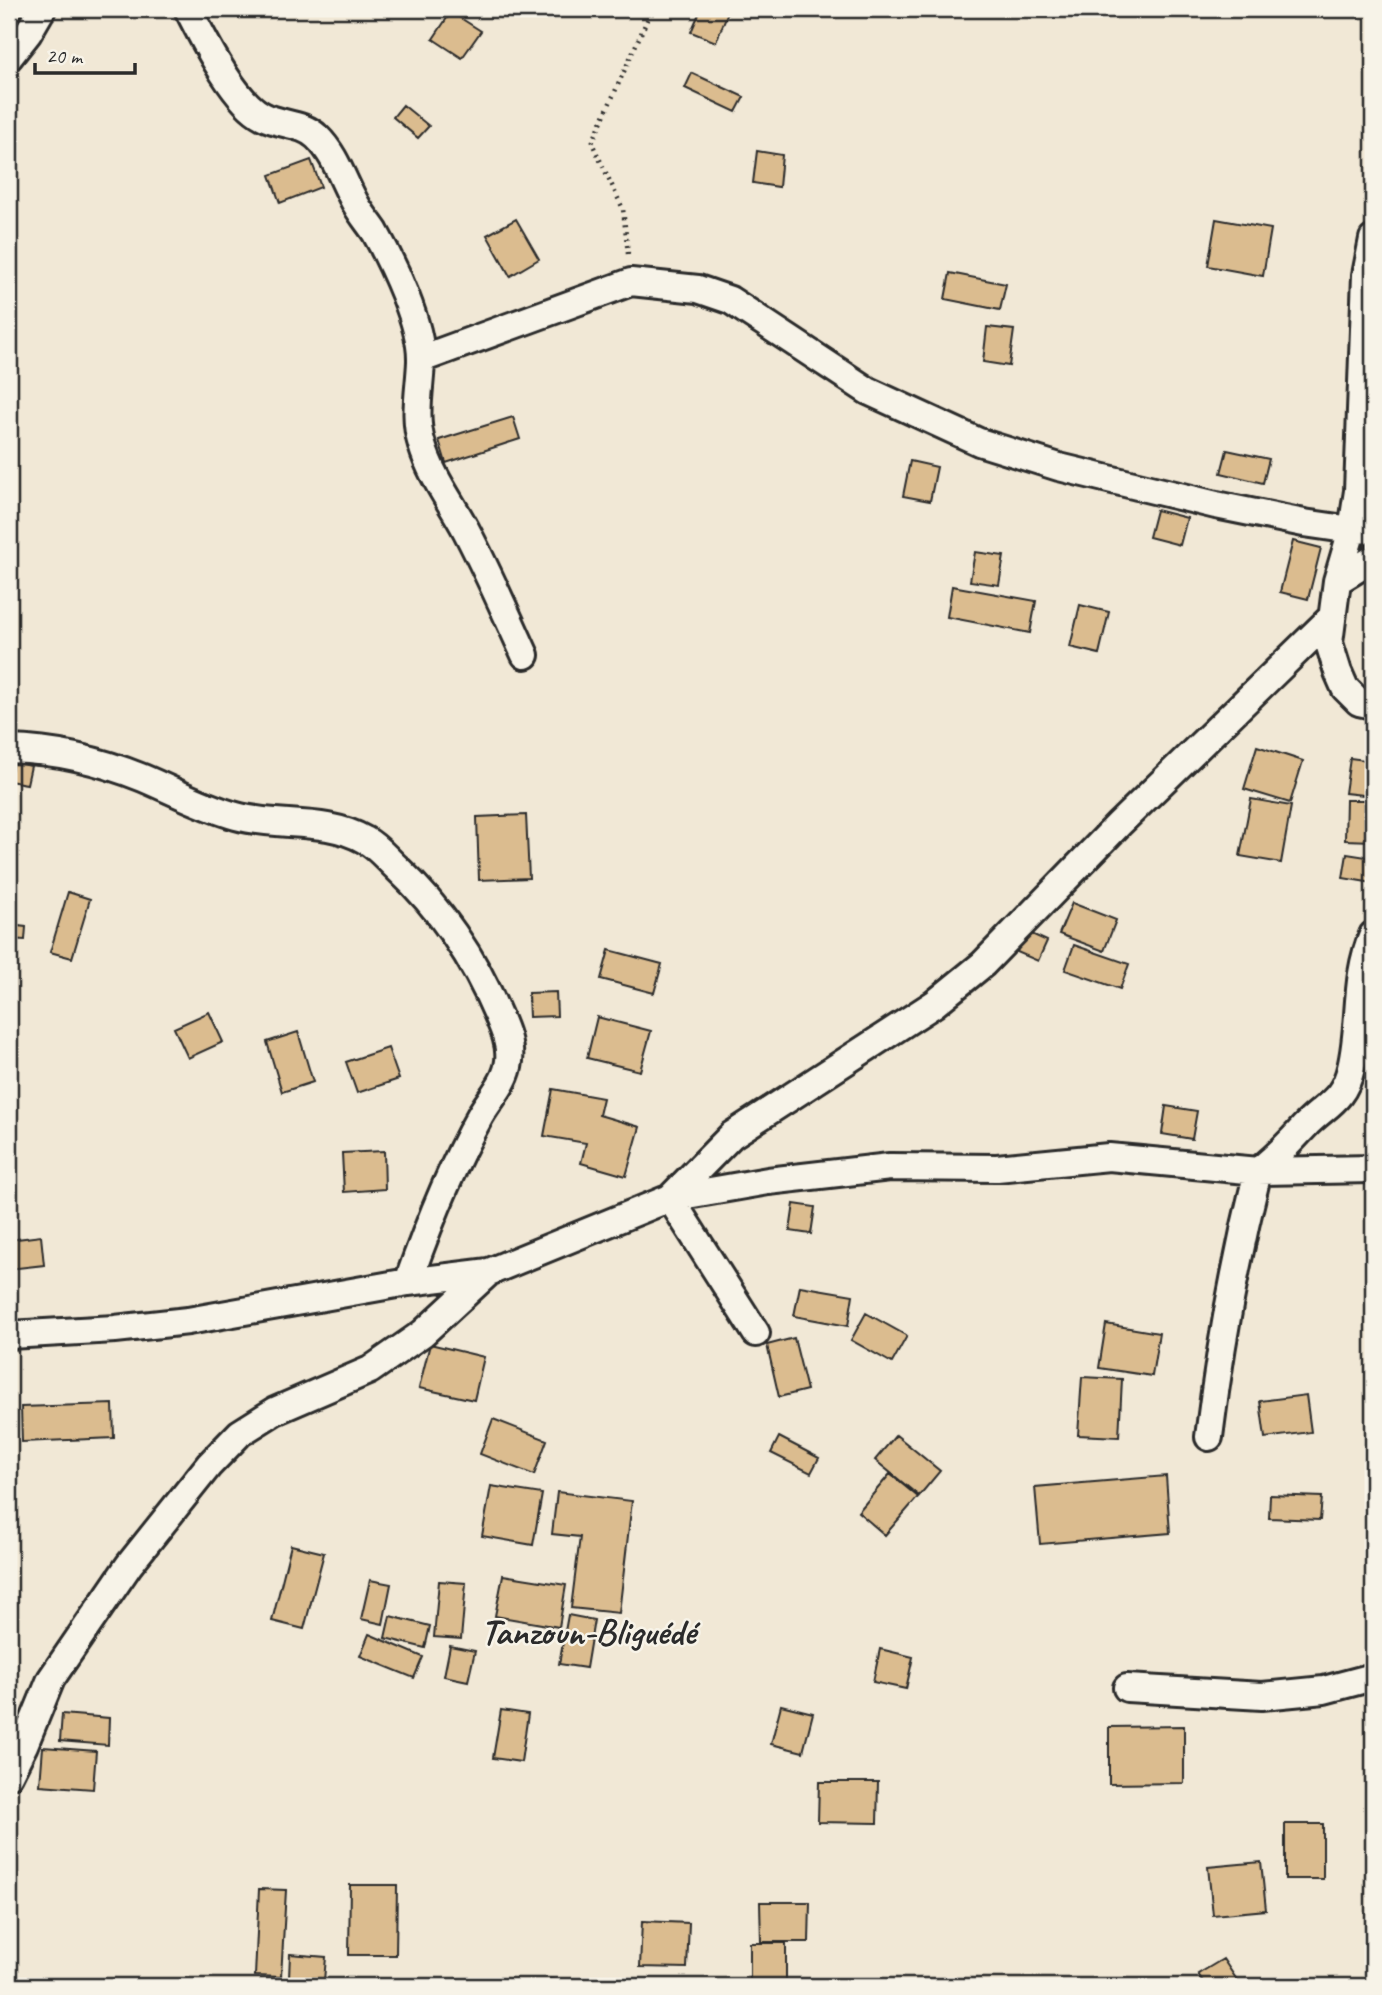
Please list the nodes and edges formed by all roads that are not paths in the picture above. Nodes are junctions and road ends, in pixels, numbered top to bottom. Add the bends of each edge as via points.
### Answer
1 (42, 9) edge
2 (188, 9) edge
3 (9, 57) edge
4 (1373, 239) edge
5 (421, 359) junction
6 (1362, 530) edge
7 (1373, 559) edge
8 (1337, 580) junction
9 (1332, 617) junction
10 (525, 654) dead end
11 (1373, 705) edge
12 (9, 749) edge
13 (1373, 935) edge
14 (1373, 1169) edge
15 (1258, 1171) junction
16 (670, 1198) junction
17 (489, 1272) junction
18 (408, 1282) junction
19 (756, 1333) dead end
20 (9, 1335) edge
21 (1209, 1437) dead end
22 (1373, 1677) edge
23 (1127, 1688) dead end
24 (9, 1775) edge

1 - 3 street
2 - 5 street via 243,99 263,116 317,136 328,152 389,260 411,309
4 - 6 street via 1366,275 1358,491
5 - 6 street via 631,282 698,289 730,300 868,391 979,442 1059,467 1216,505
5 - 10 street via 417,402 421,443
6 - 8 street
7 - 8 street
8 - 9 street
9 - 11 street via 1329,643 1345,688 1359,702
9 - 16 street via 983,964 934,1004 732,1135
12 - 18 street via 77,757 239,817 348,832 367,841 444,917 490,996 510,1059 505,1077 447,1184
13 - 15 street via 1360,972 1352,1066 1346,1085 1333,1104
14 - 15 street
15 - 16 street via 1109,1157 997,1168 890,1167
15 - 21 street via 1219,1356
16 - 17 street
16 - 19 street
17 - 18 street
17 - 24 street via 423,1333 370,1370 275,1411 240,1433 209,1465 130,1565 51,1678
18 - 20 street via 188,1321
22 - 23 street via 1324,1690 1262,1696

